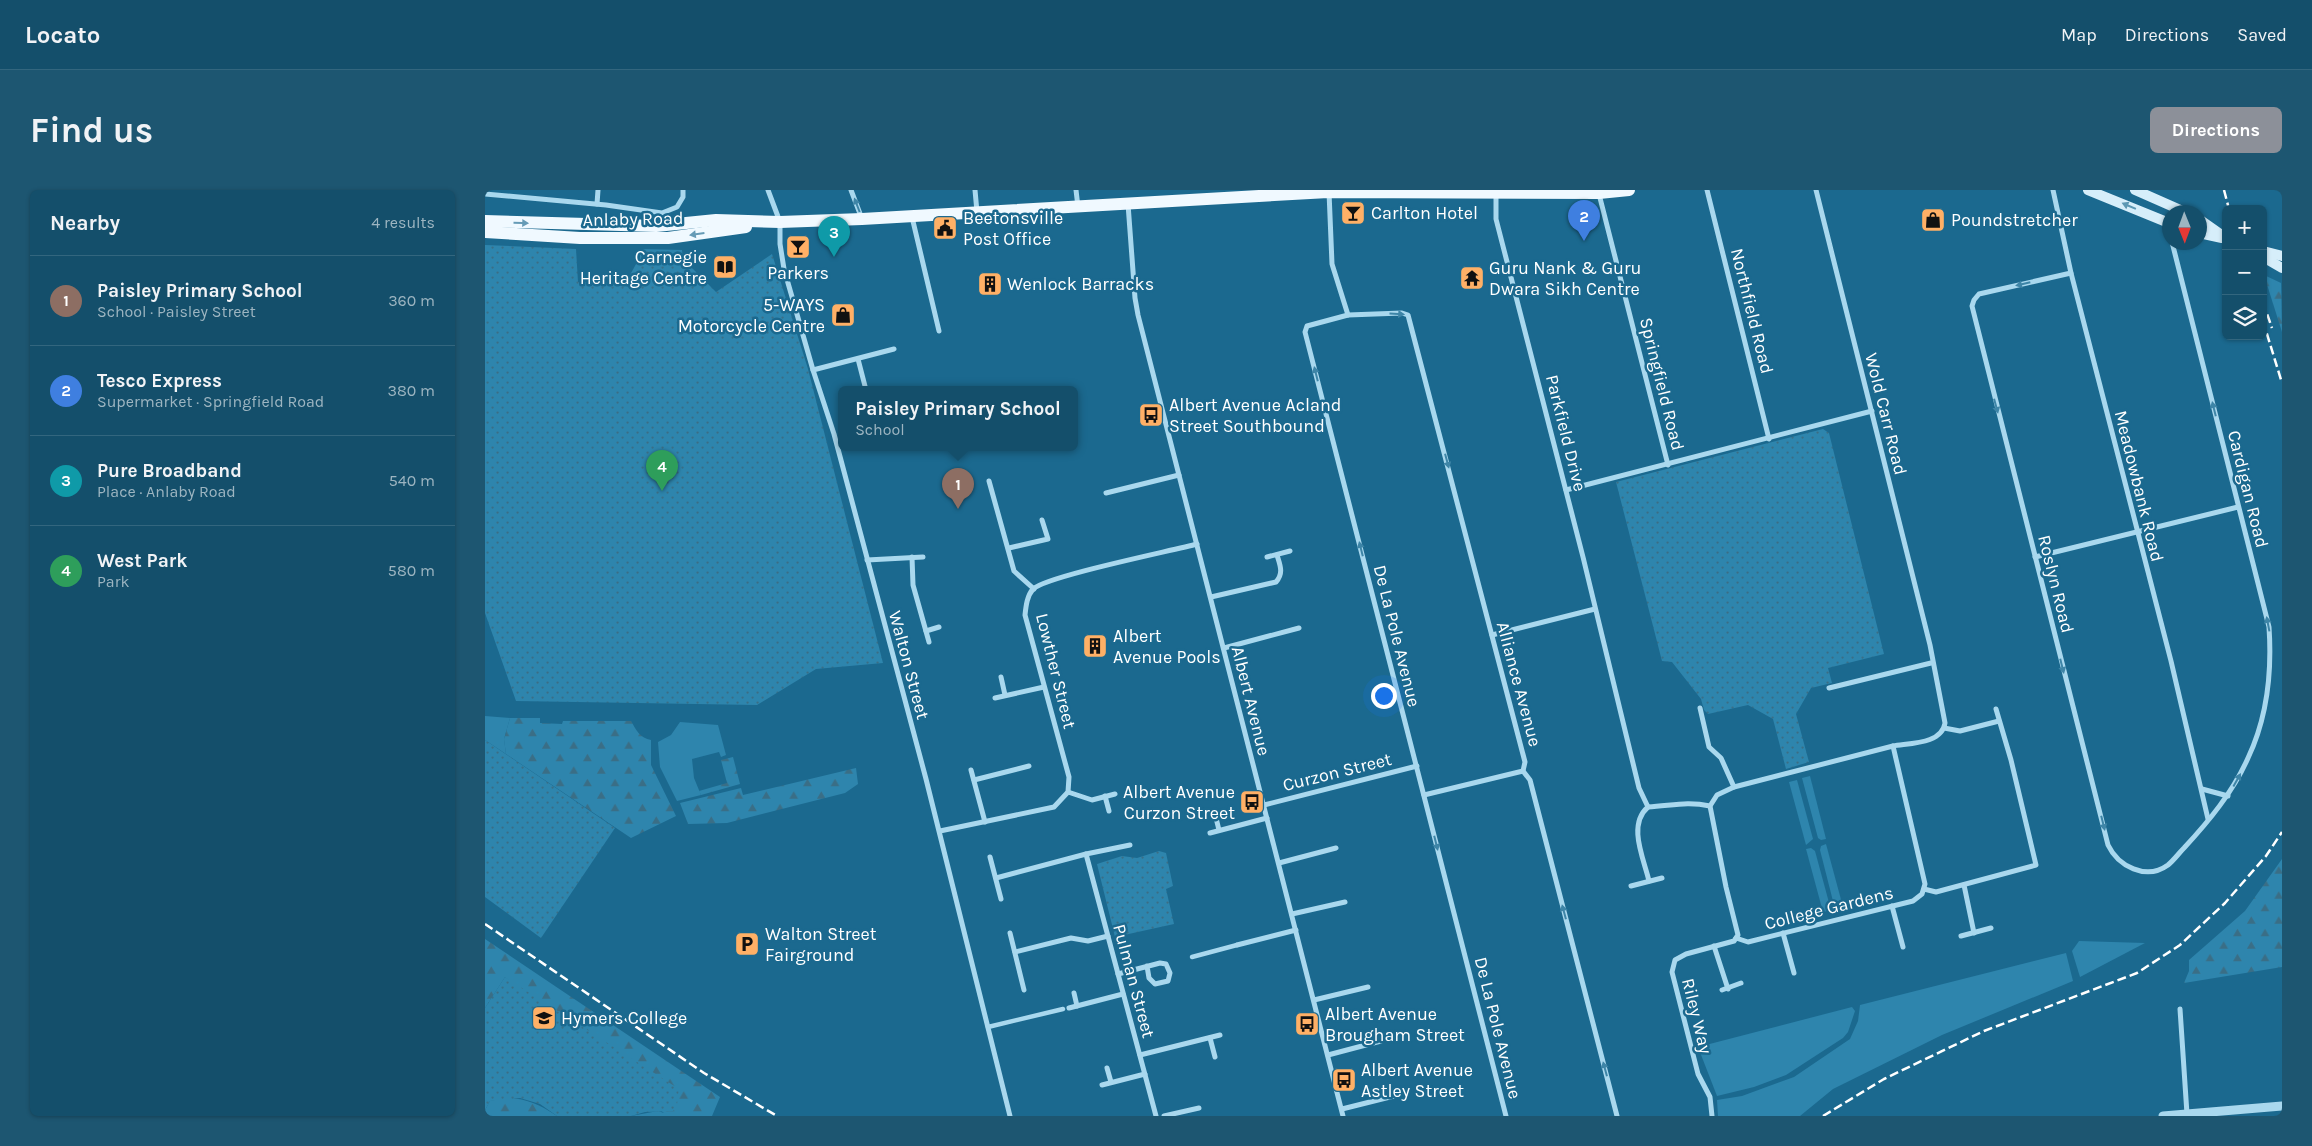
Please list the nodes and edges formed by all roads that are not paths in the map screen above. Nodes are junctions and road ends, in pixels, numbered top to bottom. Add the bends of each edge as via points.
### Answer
1 (598, 190) edge
2 (683, 190) edge
3 (768, 190) edge
4 (851, 190) edge
5 (975, 190) edge
6 (1076, 190) edge
7 (1629, 190) edge
8 (1707, 190) edge
9 (1816, 190) edge
10 (2053, 190) edge
11 (2088, 190) edge
12 (2135, 190) edge
13 (1366, 191) edge
14 (1456, 191) edge
15 (1571, 191) edge
16 (1329, 192) junction
17 (1496, 193) junction
18 (1599, 193) junction
19 (485, 194) edge
20 (1237, 194) edge
21 (597, 204) junction
22 (1128, 204) junction
23 (2169, 205) edge
24 (1077, 208) junction
25 (977, 212) junction
26 (911, 216) junction
27 (862, 219) junction
28 (2162, 220) edge
29 (485, 222) edge
30 (780, 222) junction
31 (2207, 224) edge
32 (554, 230) junction
33 (485, 232) edge
34 (2207, 234) edge
35 (2222, 235) edge
36 (2222, 237) edge
37 (2174, 250) edge
38 (2267, 251) edge
39 (2282, 256) edge
40 (2267, 259) edge
41 (2282, 268) edge
42 (2071, 273) junction
43 (1349, 315) junction
44 (939, 331) dead end
45 (894, 349) dead end
46 (858, 359) junction
47 (813, 370) junction
48 (865, 386) edge
49 (1872, 412) junction
50 (1769, 439) junction
51 (838, 449) edge
52 (838, 451) edge
53 (1669, 465) junction
54 (1179, 475) junction
55 (989, 481) dead end
56 (1566, 490) junction
57 (1107, 493) dead end
58 (2238, 507) junction
59 (1042, 520) dead end
60 (2136, 531) junction
61 (1197, 544) junction
62 (1009, 548) junction
63 (1290, 551) dead end
64 (1277, 555) junction
65 (912, 557) junction
66 (923, 557) dead end
67 (1267, 557) dead end
68 (2035, 557) junction
69 (867, 560) junction
70 (1034, 589) junction
71 (1211, 596) junction
72 (1595, 608) junction
73 (939, 627) dead end
74 (1299, 628) dead end
75 (926, 631) junction
76 (1492, 635) junction
77 (929, 642) dead end
78 (1224, 648) junction
79 (1931, 663) junction
80 (1001, 677) dead end
81 (1044, 687) junction
82 (1829, 688) dead end
83 (1005, 695) junction
84 (995, 698) dead end
85 (1700, 708) dead end
86 (1996, 709) dead end
87 (1999, 721) junction
88 (1944, 728) junction
89 (1893, 746) junction
90 (1029, 766) dead end
91 (1417, 766) junction
92 (971, 770) dead end
93 (1523, 771) junction
94 (974, 780) junction
95 (1734, 787) junction
96 (2202, 788) junction
97 (1068, 792) junction
98 (1115, 794) dead end
99 (1105, 796) junction
100 (1424, 796) junction
101 (2228, 796) junction
102 (1264, 805) junction
103 (1710, 806) junction
104 (1648, 807) junction
105 (1109, 811) dead end
106 (1216, 818) dead end
107 (1267, 818) junction
108 (2208, 819) junction
109 (985, 822) junction
110 (1219, 830) junction
111 (940, 831) junction
112 (1210, 833) dead end
113 (1130, 845) dead end
114 (1336, 848) dead end
115 (1086, 854) junction
116 (991, 857) dead end
117 (1279, 863) junction
118 (996, 878) junction
119 (1662, 878) dead end
120 (1649, 882) junction
121 (1963, 885) junction
122 (1631, 886) dead end
123 (1924, 888) junction
124 (1001, 898) dead end
125 (1345, 902) dead end
126 (1892, 906) junction
127 (1292, 914) junction
128 (1991, 928) dead end
129 (1296, 930) junction
130 (1010, 932) dead end
131 (1783, 933) junction
132 (1974, 933) junction
133 (1108, 936) junction
134 (1961, 936) dead end
135 (1736, 938) junction
136 (1237, 945) joint
137 (1713, 946) junction
138 (1903, 947) dead end
139 (1015, 952) junction
140 (1192, 957) dead end
141 (1147, 966) junction
142 (1794, 973) dead end
143 (1118, 974) junction
144 (1741, 983) dead end
145 (1369, 987) dead end
146 (1025, 990) dead end
147 (1074, 993) dead end
148 (1123, 994) junction
149 (1314, 1000) junction
150 (1077, 1006) junction
151 (1066, 1009) joint
152 (2180, 1009) dead end
153 (988, 1027) junction
154 (1220, 1035) dead end
155 (1210, 1038) junction
156 (1381, 1042) dead end
157 (1140, 1055) junction
158 (1328, 1055) junction
159 (1215, 1057) dead end
160 (1107, 1068) dead end
161 (1145, 1074) junction
162 (1111, 1082) junction
163 (1101, 1084) dead end
164 (1394, 1096) dead end
165 (2282, 1106) edge
166 (1199, 1108) dead end
167 (1341, 1109) junction
168 (1189, 1114) edge
169 (2193, 1114) edge
170 (1010, 1116) edge
171 (1156, 1116) edge
172 (1164, 1116) edge
173 (1343, 1116) edge
174 (1507, 1116) edge
175 (1617, 1116) edge
176 (1711, 1116) edge
177 (2163, 1116) edge

1 - 21 street
2 - 21 street, Anlaby Road via 677,207 662,213
3 - 30 street, Walton Street
27 -> 4 street
5 - 25 street
6 - 24 street
7 - 18 main road, Anlaby Road
8 - 50 street, Northfield Road
9 - 49 street, Wold Carr Road
10 - 42 street, Meadowbank Road
28 -> 11 main road
12 - 23 main road
13 - 14 main road, Anlaby Road
13 - 16 main road, Anlaby Road
14 - 17 main road, Anlaby Road
15 - 17 main road, Anlaby Road
15 - 18 main road, Anlaby Road
16 - 20 main road, Anlaby Road
16 - 43 street via 1332,264
17 - 56 street, Parkfield Drive via 1496,219
18 - 53 street, Springfield Road
19 - 21 street, Anlaby Road
20 - 22 main road, Anlaby Road
22 - 24 main road, Anlaby Road
22 - 54 street, Albert Avenue via 1135,298
24 - 25 main road, Anlaby Road
25 - 26 main road, Anlaby Road
26 - 27 main road, Anlaby Road
26 - 44 street
27 - 30 main road, Anlaby Road
29 -> 32 main road, Anlaby Road
30 - 32 main road, Anlaby Road via 716,220
30 - 47 street, Walton Street via 785,269
31 - 35 main road
32 - 33 main road, Anlaby Road
34 - 36 main road
58 -> 37 street, Cardigan Road
38 - 39 main road
40 - 41 main road
42 - 60 street, Meadowbank Road
42 -> 68 street, Roslyn Road via 1979,294 1972,306
43 -> 76 street, Alliance Avenue via 1402,312 1408,316
91 -> 43 street, De La Pole Avenue via 1305,332 1307,326
45 - 46 street
46 - 47 street
46 - 48 street
47 - 51 street, Walton Street
49 - 50 street
49 - 79 street, Wold Carr Road
50 - 53 street
52 - 69 street, Walton Street
53 - 56 street
54 - 57 street
54 - 61 street, Albert Avenue
55 - 62 street
56 - 72 street, Parkfield Drive
58 - 60 street
101 -> 58 street, Cardigan Road via 2249,758 2260,724 2271,655 2269,627
59 - 62 street via 1048,539
60 - 68 street
60 - 96 street, Meadowbank Road
61 - 70 street, Lowther Street via 1045,582
61 - 71 street, Albert Avenue
62 - 70 street via 1014,572
63 - 64 street
64 - 67 street
64 - 71 street via 1282,570 1276,582
65 - 66 street
65 - 69 street
65 - 75 street via 913,585
68 -> 108 street, Roslyn Road via 2113,856 2132,869 2155,870 2167,865
69 - 111 street, Walton Street
70 - 81 street, Lowther Street via 1025,614
71 - 78 street, Albert Avenue
72 - 76 street
72 - 104 street, Parkfield Drive via 1639,788
73 - 75 street
74 - 78 street
75 - 77 street
76 - 93 street, Alliance Avenue via 1525,762
78 - 102 street, Albert Avenue
79 - 82 street
79 - 88 street, Wold Carr Road
80 - 83 street
81 - 83 street
81 - 97 street, Lowther Street via 1069,777
83 - 84 street
85 - 95 street via 1709,746 1721,758
86 - 87 street
87 - 88 street via 1960,731
87 - 121 street via 2036,865
88 - 89 street via 1935,738
89 - 95 street
89 - 123 street
90 - 94 street
91 - 100 street, De La Pole Avenue
91 - 102 street, Curzon Street
92 - 94 street
93 - 100 street
175 -> 93 street, Alliance Avenue via 1530,780
94 - 109 street
95 - 103 street via 1717,795
96 - 101 street
96 - 108 street, Meadowbank Road
97 - 99 street via 1092,800
97 - 109 street via 1054,807
98 - 99 street
99 - 105 street
100 -> 174 street, De La Pole Avenue
101 - 108 street, Cardigan Road
102 - 107 street, Albert Avenue
103 - 104 street via 1692,802
103 - 135 street via 1738,935
104 - 120 street via 1638,820 1637,829
106 - 110 street
107 - 110 street
107 - 117 street, Albert Avenue
109 - 111 street
110 - 112 street
111 - 153 street, Walton Street
113 - 115 street
114 - 117 street
115 - 118 street
115 - 133 street, Pulman Street
116 - 118 street
117 - 127 street, Albert Avenue
118 - 124 street
119 - 120 street
120 - 122 street
121 - 123 street via 1936,892
121 - 132 street
123 - 126 street, College Gardens via 1913,901
125 - 127 street
126 - 131 street, College Gardens
126 - 138 street
127 - 129 street, Albert Avenue
128 - 132 street
129 - 136 street
129 - 149 street, Albert Avenue
130 - 139 street
131 - 135 street, College Gardens via 1748,942
131 - 142 street
132 - 134 street
133 - 139 street via 1089,942 1071,938
133 - 143 street, Pulman Street
135 - 137 street, Riley Way
136 - 140 street
137 - 144 street, Riley Way via 1725,990
137 - 176 street, Riley Way via 1675,960 1672,972 1698,1074 1710,1097
139 - 146 street
141 - 141 street via 1166,964 1170,973 1168,981 1155,984 1149,978
141 - 143 street
143 - 148 street, Pulman Street
145 - 149 street
147 - 150 street
148 - 150 street
148 - 157 street, Pulman Street
149 - 158 street, Albert Avenue
150 - 151 street
151 - 153 street
152 - 169 street
153 - 170 street, Walton Street
154 - 155 street
155 - 157 street
155 - 159 street
156 - 158 street
157 - 161 street, Pulman Street
158 - 167 street, Albert Avenue
160 - 162 street
161 - 162 street
161 - 171 street, Pulman Street
162 - 163 street
164 - 167 street
165 - 169 street
166 - 168 street
167 - 173 street, Albert Avenue
168 - 172 street
169 - 177 street

